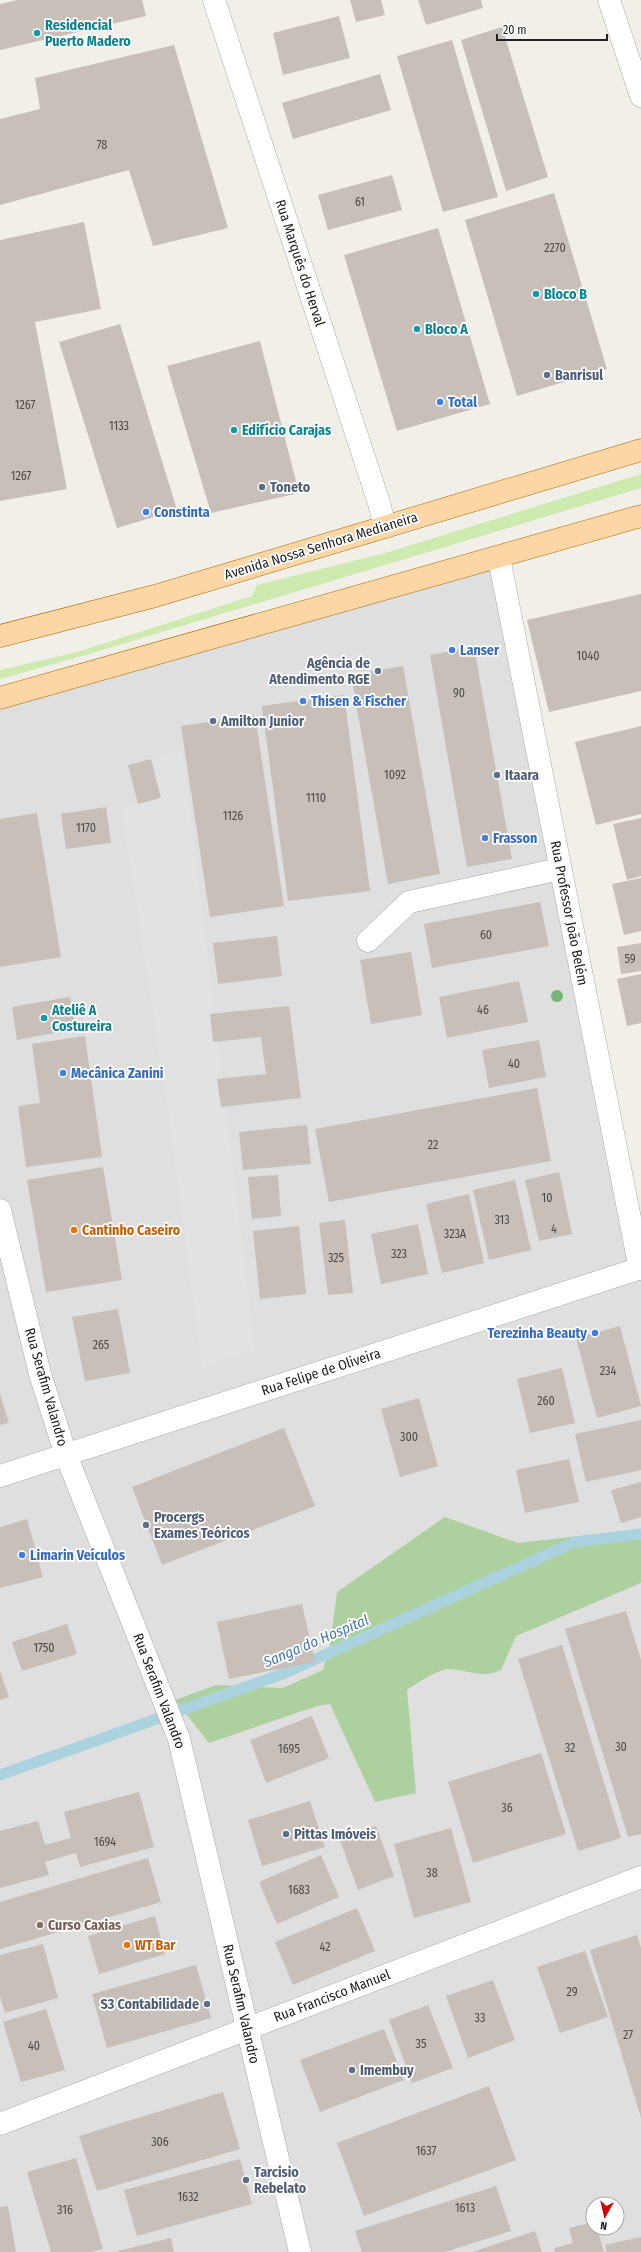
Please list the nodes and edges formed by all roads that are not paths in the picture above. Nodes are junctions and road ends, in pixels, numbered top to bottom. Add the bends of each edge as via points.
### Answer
1 (214, 0) edge
2 (609, 0) edge
3 (641, 96) edge
4 (641, 450) edge
5 (641, 516) edge
6 (385, 527) junction
7 (499, 558) junction
8 (0, 636) edge
9 (0, 698) edge
10 (560, 868) junction
11 (368, 941) dead end
12 (0, 1210) edge
13 (640, 1268) edge
14 (66, 1455) junction
15 (0, 1476) edge
16 (641, 1877) edge
17 (247, 2028) junction
18 (0, 2124) edge
19 (300, 2252) edge

1 - 6 street, Rua Marquês do Herval
2 - 3 street
4 - 6 main road, Avenida Nossa Senhora Medianeira
5 - 7 main road
6 - 8 main road, Avenida Nossa Senhora Medianeira via 154,596
7 - 9 main road
7 - 10 street, Rua Professor João Belém
10 - 11 street via 409,902
10 - 13 street, Rua Professor João Belém
12 - 14 street, Rua Serafim Valandro via 40,1374
13 - 14 street, Rua Felipe de Oliveira
14 - 15 street, Rua Felipe de Oliveira
14 - 17 street, Rua Serafim Valandro via 179,1739
16 - 17 street, Rua Francisco Manuel
17 - 18 street, Rua Francisco Manuel
17 - 19 street, Rua Serafim Valandro

